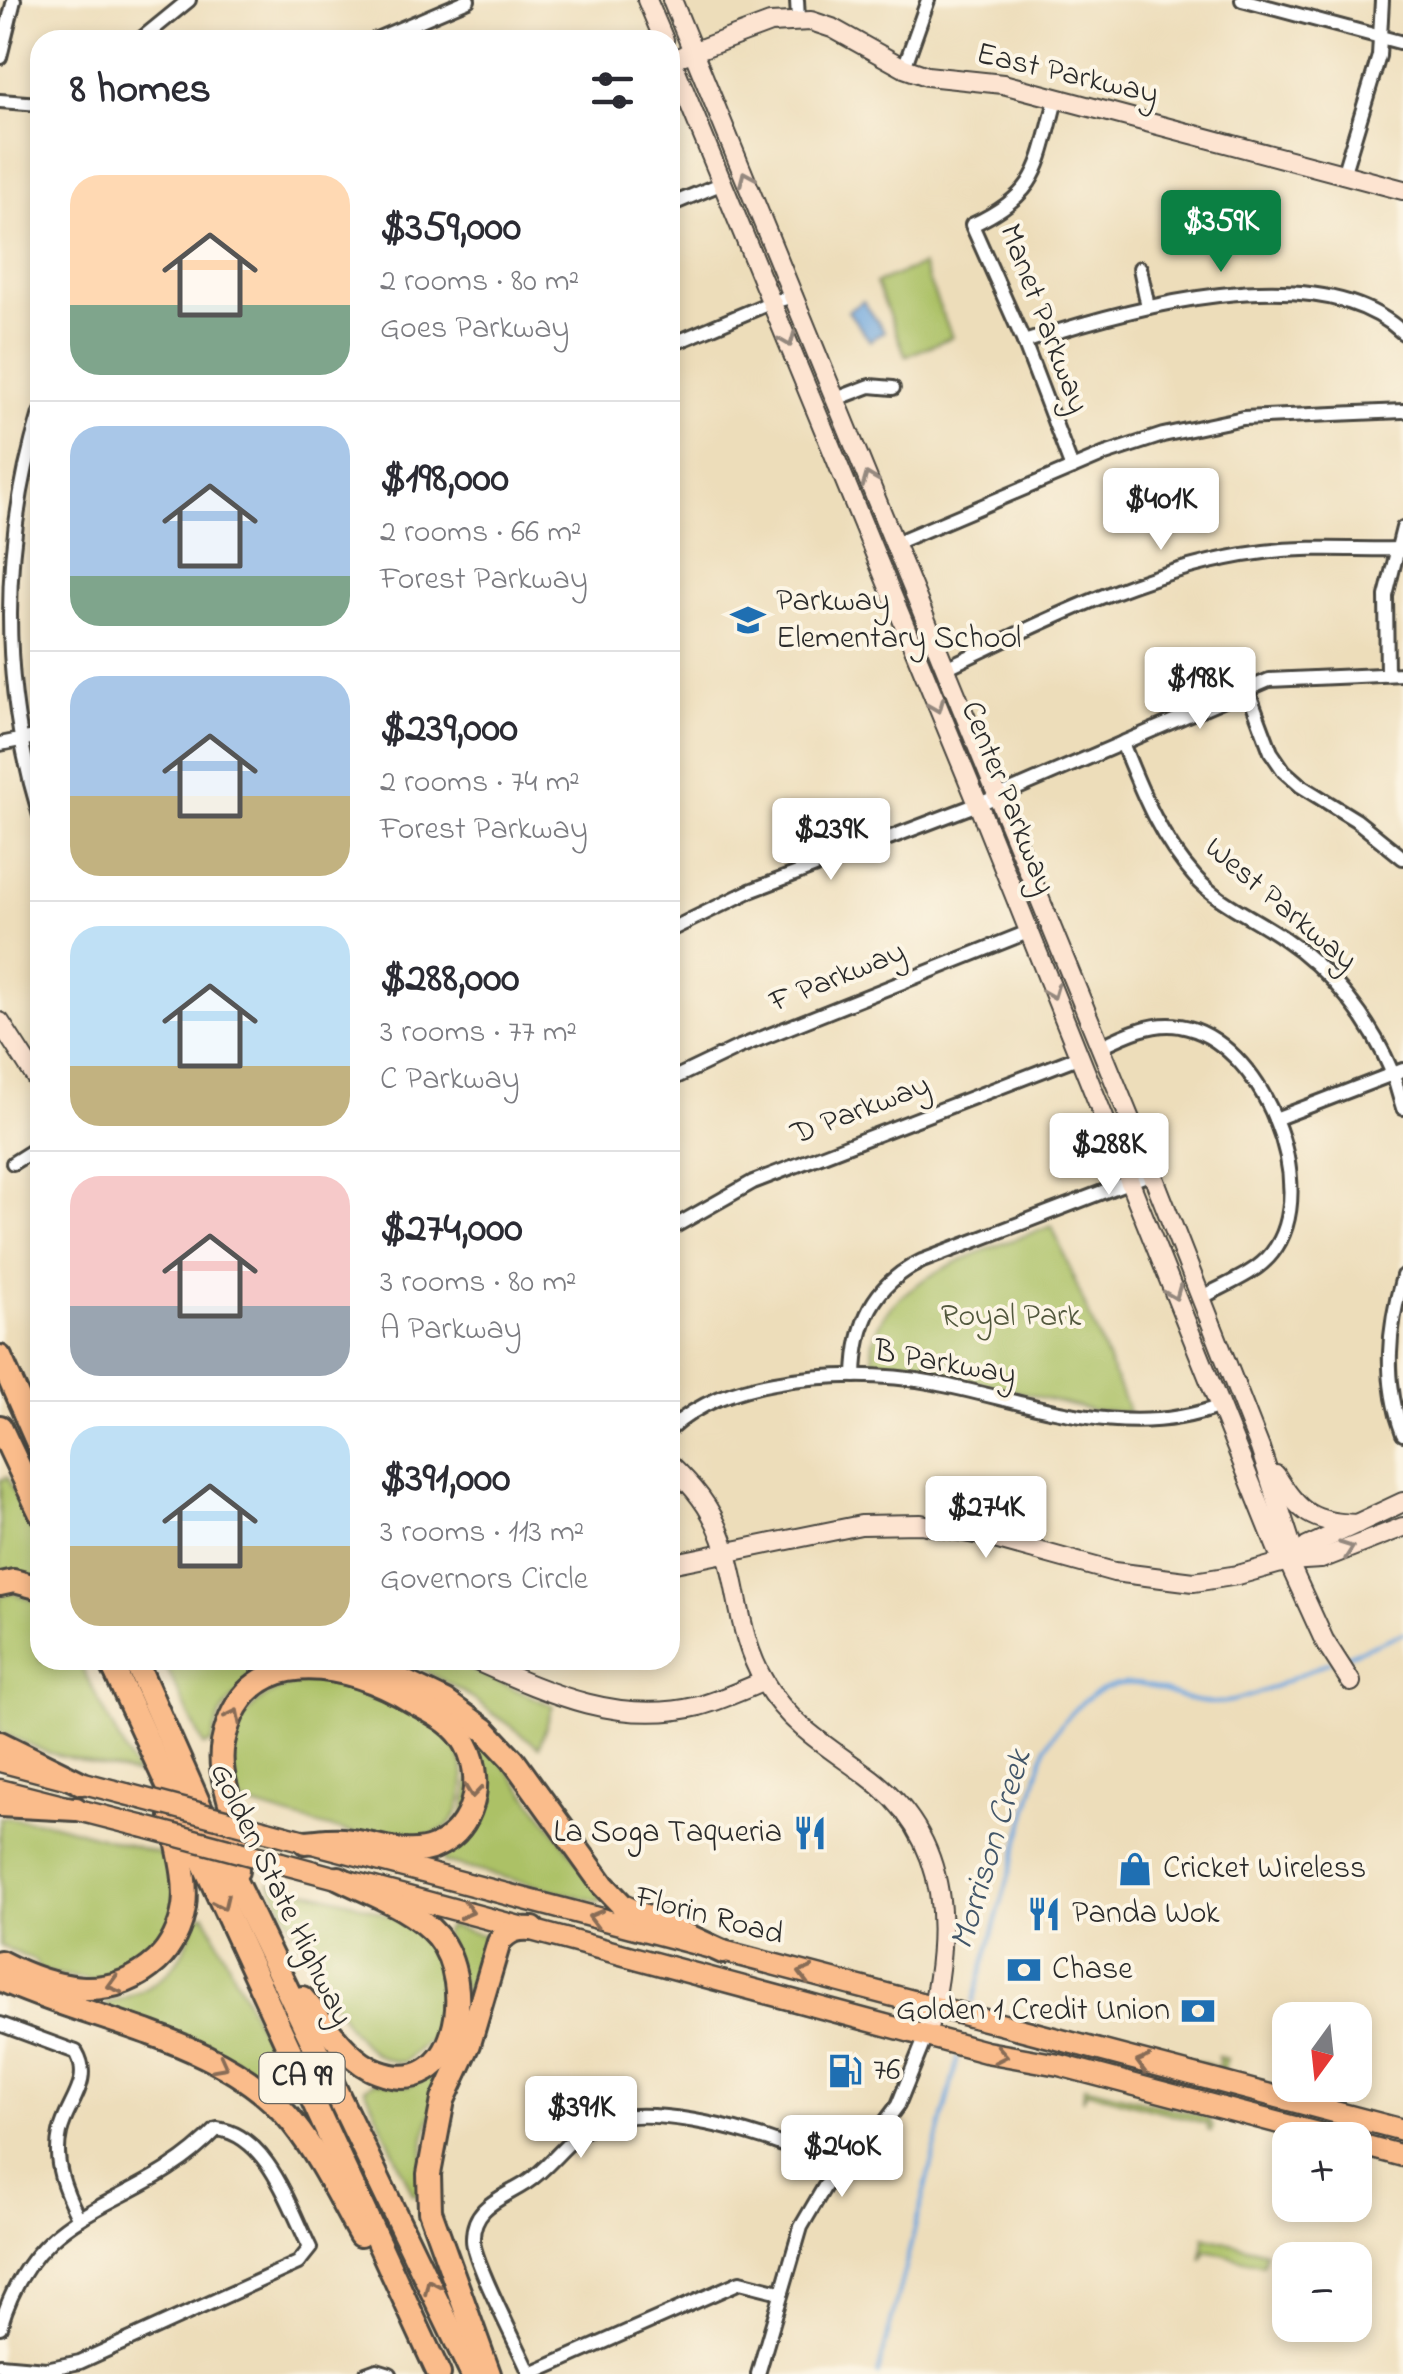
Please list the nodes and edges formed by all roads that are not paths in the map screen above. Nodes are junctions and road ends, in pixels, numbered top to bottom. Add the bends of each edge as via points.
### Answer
1 (14, 0) edge
2 (190, 0) edge
3 (468, 0) edge
4 (647, 0) edge
5 (672, 0) edge
6 (796, 0) edge
7 (928, 0) edge
8 (1242, 0) edge
9 (1382, 0) edge
10 (798, 20) junction
11 (152, 30) edge
12 (398, 30) edge
13 (660, 30) edge
14 (1382, 38) junction
15 (1403, 43) edge
16 (693, 52) junction
17 (680, 56) edge
18 (0, 57) edge
19 (904, 68) junction
20 (680, 80) edge
21 (1056, 100) junction
22 (0, 102) edge
23 (30, 104) edge
24 (1343, 175) junction
25 (723, 183) junction
26 (1403, 190) edge
27 (680, 201) edge
28 (1140, 268) dead end
29 (795, 296) junction
30 (772, 302) junction
31 (1148, 307) junction
32 (1402, 330) edge
33 (680, 341) edge
34 (1024, 342) junction
35 (893, 388) dead end
36 (836, 399) junction
37 (1403, 412) edge
38 (30, 448) edge
39 (1072, 468) junction
40 (1403, 528) edge
41 (895, 542) junction
42 (1399, 549) edge
43 (946, 668) junction
44 (1388, 674) junction
45 (1403, 674) edge
46 (1247, 688) junction
47 (30, 738) edge
48 (19, 740) junction
49 (1122, 743) junction
50 (0, 744) edge
51 (30, 780) edge
52 (999, 796) junction
53 (978, 804) junction
54 (1403, 858) edge
55 (680, 925) edge
56 (1028, 932) junction
57 (0, 1022) edge
58 (1100, 1047) junction
59 (1078, 1057) junction
60 (30, 1068) edge
61 (1398, 1072) edge
62 (680, 1075) edge
63 (1403, 1108) edge
64 (1275, 1120) junction
65 (30, 1153) edge
66 (14, 1163) dead end
67 (1152, 1173) junction
68 (1128, 1182) junction
69 (680, 1223) edge
70 (1403, 1276) edge
71 (1201, 1298) junction
72 (0, 1342) edge
73 (0, 1357) edge
74 (855, 1376) junction
75 (30, 1393) edge
76 (1220, 1406) junction
77 (680, 1422) edge
78 (30, 1425) edge
79 (0, 1427) edge
80 (1403, 1434) edge
81 (1260, 1448) junction
82 (680, 1473) edge
83 (30, 1491) edge
84 (1403, 1502) edge
85 (1357, 1524) junction
86 (1403, 1528) edge
87 (726, 1553) junction
88 (1288, 1561) junction
89 (680, 1562) edge
90 (0, 1584) edge
91 (30, 1585) edge
92 (105, 1670) edge
93 (115, 1670) edge
94 (139, 1670) edge
95 (295, 1670) edge
96 (339, 1670) edge
97 (380, 1670) edge
98 (498, 1670) edge
99 (764, 1682) junction
100 (1350, 1682) dead end
101 (134, 1712) junction
102 (0, 1743) edge
103 (0, 1762) edge
104 (166, 1782) junction
105 (80, 1783) junction
106 (0, 1790) edge
107 (0, 1805) edge
108 (76, 1810) junction
109 (305, 1842) junction
110 (339, 1878) junction
111 (238, 1880) junction
112 (533, 1929) junction
113 (723, 1952) junction
114 (0, 1962) edge
115 (281, 1973) junction
116 (0, 1980) edge
117 (933, 2008) junction
118 (0, 2024) edge
119 (926, 2036) junction
120 (1276, 2122) edge
121 (1403, 2130) edge
122 (1372, 2148) edge
123 (1403, 2156) edge
124 (834, 2178) junction
125 (78, 2217) junction
126 (780, 2292) junction
127 (0, 2327) edge
128 (0, 2365) edge
129 (387, 2372) edge
130 (366, 2374) edge
131 (438, 2374) edge
132 (472, 2374) edge
133 (489, 2374) edge
134 (530, 2374) edge
135 (758, 2374) edge

1 - 18 street
2 - 11 street
3 - 12 street
4 - 13 street
5 - 16 street, Center Parkway
6 - 10 street
7 - 19 street
8 - 14 street
9 - 14 street
10 - 16 street via 770,23
10 - 19 street, East Parkway via 832,28
14 - 15 street
14 - 24 street
16 - 17 street
29 -> 16 street, Center Parkway
19 - 21 street, East Parkway
20 - 25 street, Center Parkway
21 - 24 street, East Parkway
21 - 34 street, Manet Parkway via 1029,185 1013,203 972,225
22 - 23 street
24 - 26 street, East Parkway
25 - 27 street
25 - 30 street, Center Parkway
28 - 31 street
29 - 30 street
29 - 36 street, Center Parkway
30 - 33 street
30 -> 53 street, Center Parkway
31 - 32 street via 1244,294 1319,295 1363,306
31 - 34 street
34 - 39 street, Manet Parkway
35 - 36 street via 870,386
41 -> 36 street, Center Parkway
37 - 39 street via 1283,414 1202,425
38 - 48 street via 7,576 8,662
39 - 41 street
40 - 42 street
41 - 43 street, Center Parkway
42 - 43 street via 1302,548 1186,568
42 - 44 street via 1386,608
43 - 52 street, Center Parkway
44 - 45 street
44 - 46 street via 1281,678
46 - 49 street
46 - 54 street via 1284,771
47 - 48 street
48 - 50 street
48 - 51 street
49 - 52 street
49 - 61 street, West Parkway via 1152,816 1195,877 1323,971
52 - 53 street
52 - 58 street, Center Parkway
53 - 55 street via 750,891
53 - 56 street, Center Parkway
56 -> 59 street, Center Parkway
56 - 62 street, F Parkway
57 - 60 street
58 - 64 street via 1156,1026 1193,1029 1240,1063
58 - 67 street, Center Parkway
59 - 68 street, Center Parkway
59 - 69 street, D Parkway via 753,1182
61 - 63 street, West Parkway
61 - 64 street
64 - 71 street via 1289,1180 1280,1242 1255,1269
65 - 66 street
67 - 68 street
67 - 71 street, Center Parkway
68 - 74 street via 899,1274 866,1313
68 -> 76 street, Center Parkway
70 - 80 street via 1389,1352 1390,1393
71 - 81 street, Center Parkway
72 - 75 highway
73 - 78 highway
74 - 76 street, B Parkway via 930,1382 1100,1420 1154,1420
74 - 77 street, B Parkway via 736,1391
76 - 88 street, Center Parkway via 1278,1551
79 - 83 highway
81 - 85 street via 1303,1511 1333,1524
81 - 88 street, Center Parkway via 1291,1544
82 - 87 street via 705,1502
84 - 85 street
85 - 88 street
88 -> 86 street via 1321,1558
87 - 88 street via 831,1530 921,1524 1169,1581 1222,1578
87 - 89 street
87 - 99 street via 740,1621
88 - 100 street, Center Parkway
90 - 91 highway
92 - 101 highway
93 - 101 highway, Golden State Highway / CA 99
94 - 111 highway, Golden State Highway / CA 99
111 -> 95 highway via 235,1825 222,1774 229,1720 264,1680
96 -> 109 highway via 398,1692 449,1723 466,1743 476,1795 466,1820 445,1841 416,1851 343,1840
97 - 113 highway via 446,1702 484,1730 623,1906
98 - 99 street via 574,1702 614,1710 700,1705
99 - 117 street via 811,1736 889,1794 926,1846 943,1925
101 - 104 highway, Golden State Highway / CA 99
102 - 105 highway
103 - 105 main road, Florin Road
104 -> 114 highway via 184,1906 162,1956 130,1980 90,1990 63,1987
104 -> 131 highway, Golden State Highway / CA 99
105 - 109 main road, Florin Road, bridge
106 - 108 main road, Florin Road
107 - 108 highway
108 - 110 main road, Florin Road, bridge
113 -> 109 main road, Florin Road
110 -> 112 main road, Florin Road
110 - 115 highway via 418,1918 438,1937 452,1961 458,2007 444,2054 418,2074 374,2071
111 - 115 highway, Golden State Highway / CA 99
112 - 119 main road, Florin Road
112 - 133 highway via 517,1928 500,1942 444,2100 429,2174 430,2211
117 -> 113 main road, Florin Road
132 -> 115 highway, Golden State Highway / CA 99
116 -> 131 highway via 193,2050 264,2092 316,2155
117 - 119 street
121 -> 117 main road, Florin Road
118 - 125 street via 82,2060 81,2089 58,2144 62,2179
119 -> 120 main road, Florin Road
119 - 124 street via 898,2104
122 - 123 main road
124 - 126 street via 800,2227
124 - 134 street via 778,2144 666,2116 607,2120 582,2132 531,2180 492,2202 474,2228 476,2254
125 - 127 street via 27,2265
125 - 128 street via 164,2173 217,2130 232,2131 263,2160 310,2248 298,2263 80,2362 46,2369
126 - 134 street via 740,2282
126 - 135 street
129 - 130 street

